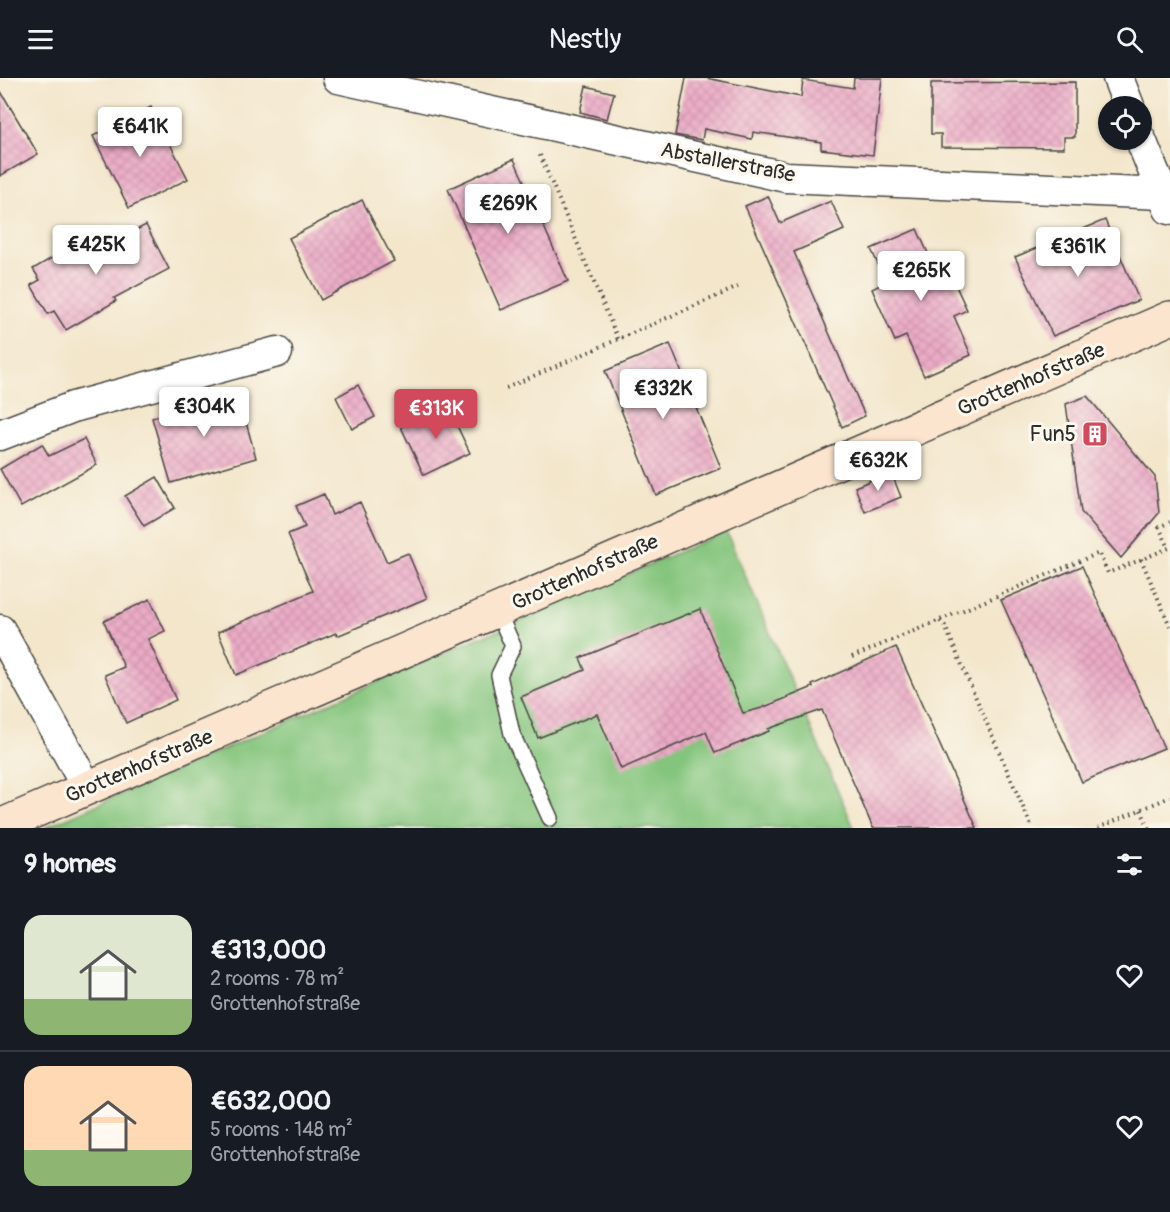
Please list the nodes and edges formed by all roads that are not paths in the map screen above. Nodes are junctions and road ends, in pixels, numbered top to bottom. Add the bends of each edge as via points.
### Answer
1 (338, 78) edge
2 (1118, 78) edge
3 (400, 85) edge
4 (1125, 96) edge
5 (1145, 150) edge
6 (1166, 203) edge
7 (1170, 318) edge
8 (277, 352) dead end
9 (0, 435) edge
10 (497, 610) junction
11 (0, 630) edge
12 (86, 789) junction
13 (550, 818) dead end
14 (0, 826) edge

1 - 3 street, Abstallerstraße
2 - 4 street
3 - 6 street, Abstallerstraße via 540,122 786,177
5 - 6 street
7 - 10 main road, Grottenhofstraße
8 - 9 street via 73,406
10 - 12 main road, Grottenhofstraße
10 - 13 lane via 513,646 499,675 512,734
11 - 12 street
12 - 14 main road, Grottenhofstraße

